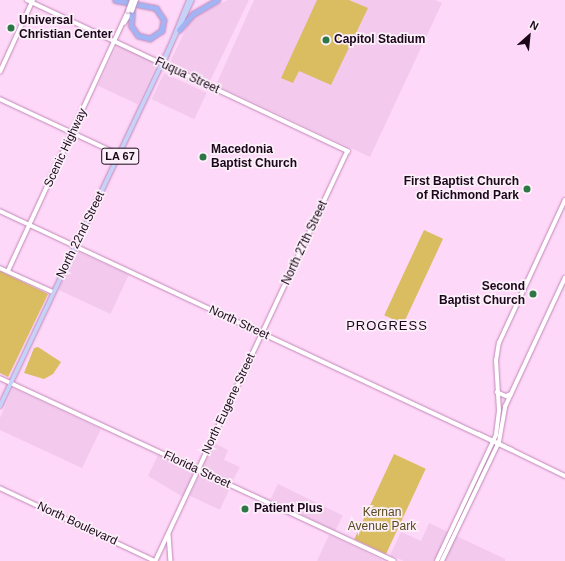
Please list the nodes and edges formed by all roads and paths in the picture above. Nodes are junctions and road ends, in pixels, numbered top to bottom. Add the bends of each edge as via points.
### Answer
1 (26, 0) edge
2 (115, 0) edge
3 (132, 0) edge
4 (136, 0) edge
5 (189, 0) edge
6 (192, 0) edge
7 (217, 0) edge
8 (32, 1) edge
9 (187, 7) junction
10 (130, 11) junction
11 (180, 30) junction
12 (116, 42) junction
13 (163, 64) junction
14 (0, 72) edge
15 (0, 99) edge
16 (72, 133) junction
17 (348, 152) joint
18 (120, 155) junction
19 (565, 200) edge
20 (0, 211) edge
21 (29, 225) junction
22 (75, 246) junction
23 (0, 268) edge
24 (8, 271) junction
25 (565, 278) edge
26 (53, 292) junction
27 (262, 334) junction
28 (0, 378) edge
29 (11, 383) junction
30 (497, 392) junction
31 (512, 393) junction
32 (0, 406) edge
33 (497, 432) junction
34 (479, 434) junction
35 (488, 437) junction
36 (494, 441) junction
37 (498, 443) junction
38 (198, 470) junction
39 (565, 476) edge
40 (0, 488) edge
41 (168, 534) junction
42 (155, 561) edge
43 (171, 561) edge
44 (394, 561) edge
45 (437, 561) edge
46 (442, 561) edge

1 - 8 street, Fuqua Street
2 - 10 highway via 156,8 164,20 162,32 150,39 138,36 131,26
3 - 10 street, Scenic Highway, bridge
4 - 10 street, Scenic Highway, bridge
5 - 9 main road, North 22nd Street / LA 67
6 - 9 main road, North 22nd Street / LA 67
7 - 11 highway via 196,11
8 - 12 street, Fuqua Street
8 - 14 street
9 - 11 main road, North 22nd Street / LA 67
9 - 13 main road, North 22nd Street / LA 67
10 - 12 street, Scenic Highway
11 - 13 main road, North 22nd Street / LA 67
12 - 13 street, Fuqua Street
12 - 16 street, Scenic Highway
13 - 17 street, Fuqua Street
13 - 18 main road, North 22nd Street / LA 67
15 - 16 street
16 - 18 street
16 - 21 street, Scenic Highway
17 - 27 street, North 27th Street
18 - 22 main road, North 22nd Street / LA 67
19 - 30 street via 499,343 496,361
20 - 21 street, North Street
21 - 22 street, North Street
21 - 24 street, Scenic Highway
22 - 26 main road, North 22nd Street / LA 67
22 - 27 street, North Street
23 - 24 street
24 - 26 street
25 - 31 street
26 - 29 main road, North 22nd Street / LA 67
27 - 34 street, North Street
27 - 38 street, North Eugene Street
28 - 29 street, Florida Street
29 - 32 main road, North 22nd Street / LA 67
29 - 38 street, Florida Street
30 - 31 street via 506,396
30 - 33 street
31 - 37 street via 504,412
33 - 35 street
33 - 36 street
34 - 35 street, North Street
34 - 36 street, North Street
35 - 36 street, North Street
36 - 37 street, North Street
36 - 45 street
37 - 39 street, North Street
37 - 46 street
38 - 41 street, North Eugene Street
38 - 44 street, Florida Street
40 - 42 street, North Boulevard
41 - 42 street, North Eugene Street
41 - 43 street

